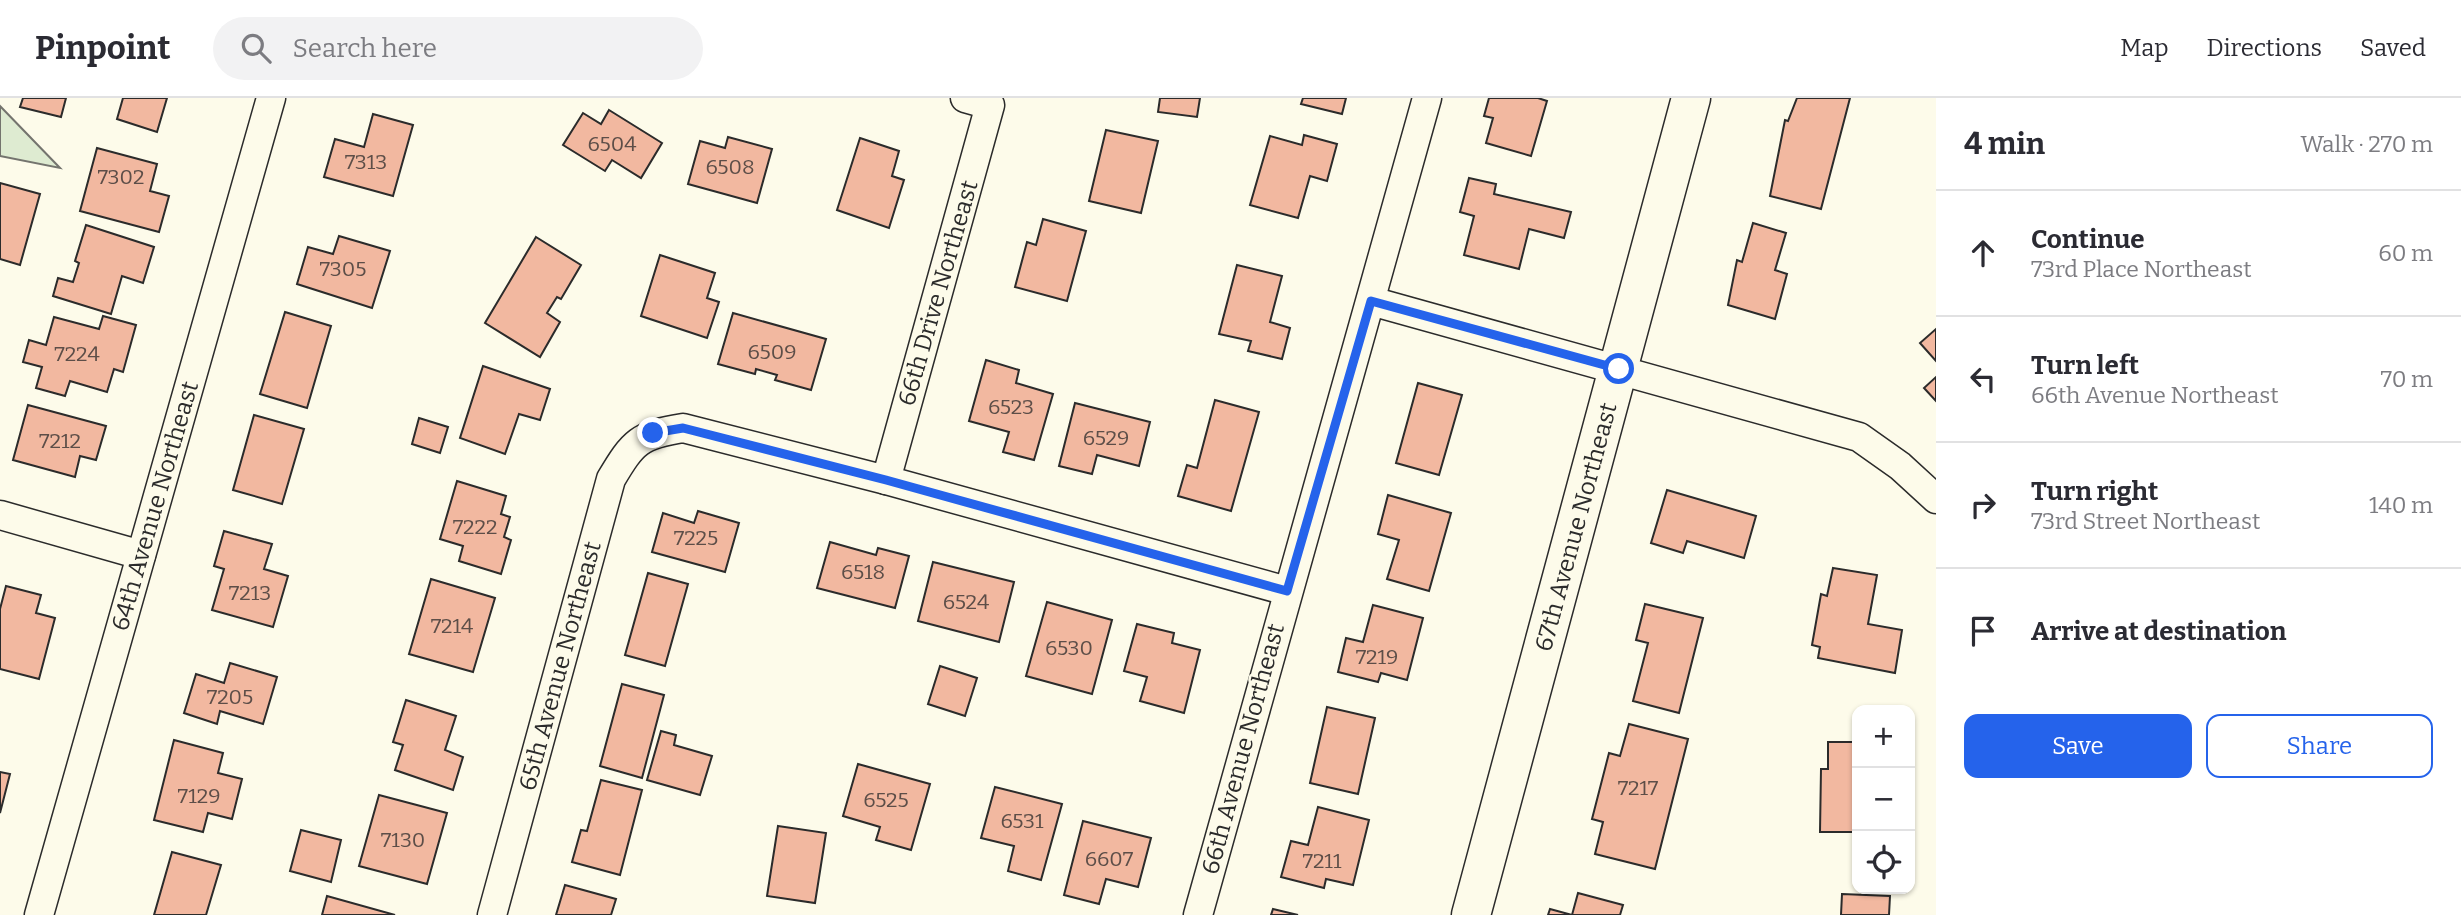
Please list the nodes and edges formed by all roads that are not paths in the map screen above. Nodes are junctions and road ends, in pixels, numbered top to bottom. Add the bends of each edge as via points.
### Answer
1 (271, 98) edge
2 (1427, 98) edge
3 (1691, 98) edge
4 (978, 102) edge
5 (1371, 301) junction
6 (1619, 369) junction
7 (886, 480) junction
8 (1936, 499) edge
9 (0, 515) edge
10 (141, 555) junction
11 (1287, 591) junction
12 (39, 915) edge
13 (492, 915) edge
14 (1198, 915) edge
15 (1471, 915) edge

1 - 10 street, 64th Avenue Northeast
2 - 5 street, 66th Avenue Northeast
3 - 6 main road, 67th Avenue Northeast
4 - 7 street, 66th Drive Northeast
5 - 6 street
5 - 11 street, 66th Avenue Northeast
6 - 8 street via 1858,437
6 - 15 main road, 67th Avenue Northeast
7 - 11 street
7 - 13 street, 65th Avenue Northeast via 683,428 653,433 629,449 611,479
9 - 10 street
10 - 12 street, 64th Avenue Northeast
11 - 14 street, 66th Avenue Northeast

